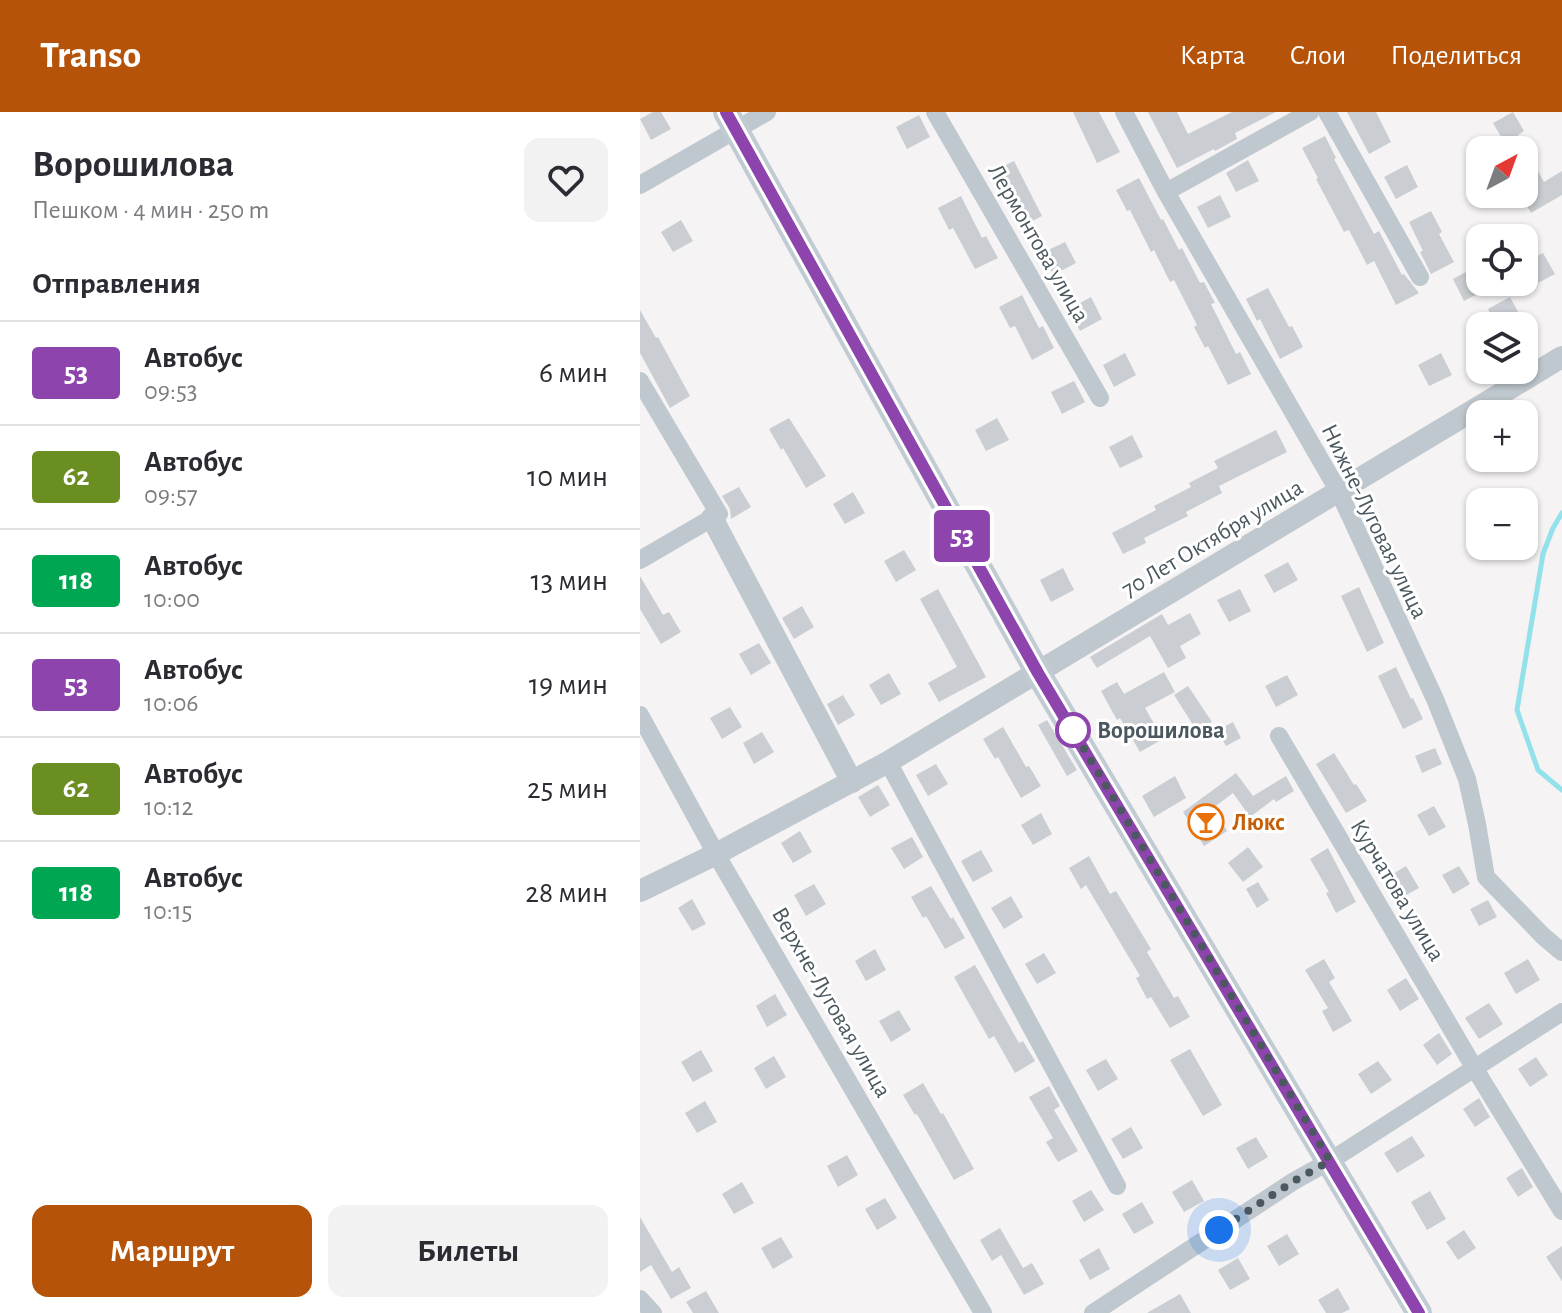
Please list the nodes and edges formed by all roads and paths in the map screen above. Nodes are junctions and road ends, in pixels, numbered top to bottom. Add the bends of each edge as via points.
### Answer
1 (767, 112) edge
2 (935, 112) edge
3 (1124, 112) edge
4 (1310, 112) edge
5 (1327, 112) edge
6 (731, 121) edge
7 (640, 185) edge
8 (1166, 192) junction
9 (1420, 277) dead end
10 (1556, 361) edge
11 (640, 381) edge
12 (1100, 398) dead end
13 (1339, 492) junction
14 (715, 516) junction
15 (640, 560) edge
16 (1038, 673) junction
17 (640, 715) edge
18 (1279, 736) dead end
19 (888, 762) junction
20 (852, 782) junction
21 (716, 854) junction
22 (640, 891) edge
23 (1562, 952) edge
24 (1562, 1012) edge
25 (1475, 1069) junction
26 (1330, 1161) junction
27 (1117, 1186) dead end
28 (1562, 1211) edge
29 (640, 1299) edge
30 (653, 1313) edge
31 (983, 1313) edge
32 (1093, 1313) edge
33 (1419, 1313) edge

1 - 6 street
2 - 12 street, Лермонтова улица
3 - 8 street, Нижне-Луговая улица
4 - 8 street
5 - 9 street
6 - 7 street
6 - 16 main road
8 - 13 street, Нижне-Луговая улица
10 - 13 street, 70 Лет Октября улица
11 - 14 street
13 - 16 street, 70 Лет Октября улица
13 - 23 street, Нижне-Луговая улица via 1467,779 1486,877
14 - 15 street
14 - 20 street
16 - 19 street, 70 Лет Октября улица
16 - 26 main road
17 - 21 street, Верхне-Луговая улица
18 - 25 street, Курчатова улица
19 - 20 street, 70 Лет Октября улица
19 - 27 street
20 - 21 street, 70 Лет Октября улица
21 - 22 street, 70 Лет Октября улица
21 - 31 street, Верхне-Луговая улица
24 - 25 street
25 - 26 street
25 - 28 street, Курчатова улица
26 - 32 street
26 - 33 main road
29 - 30 street

